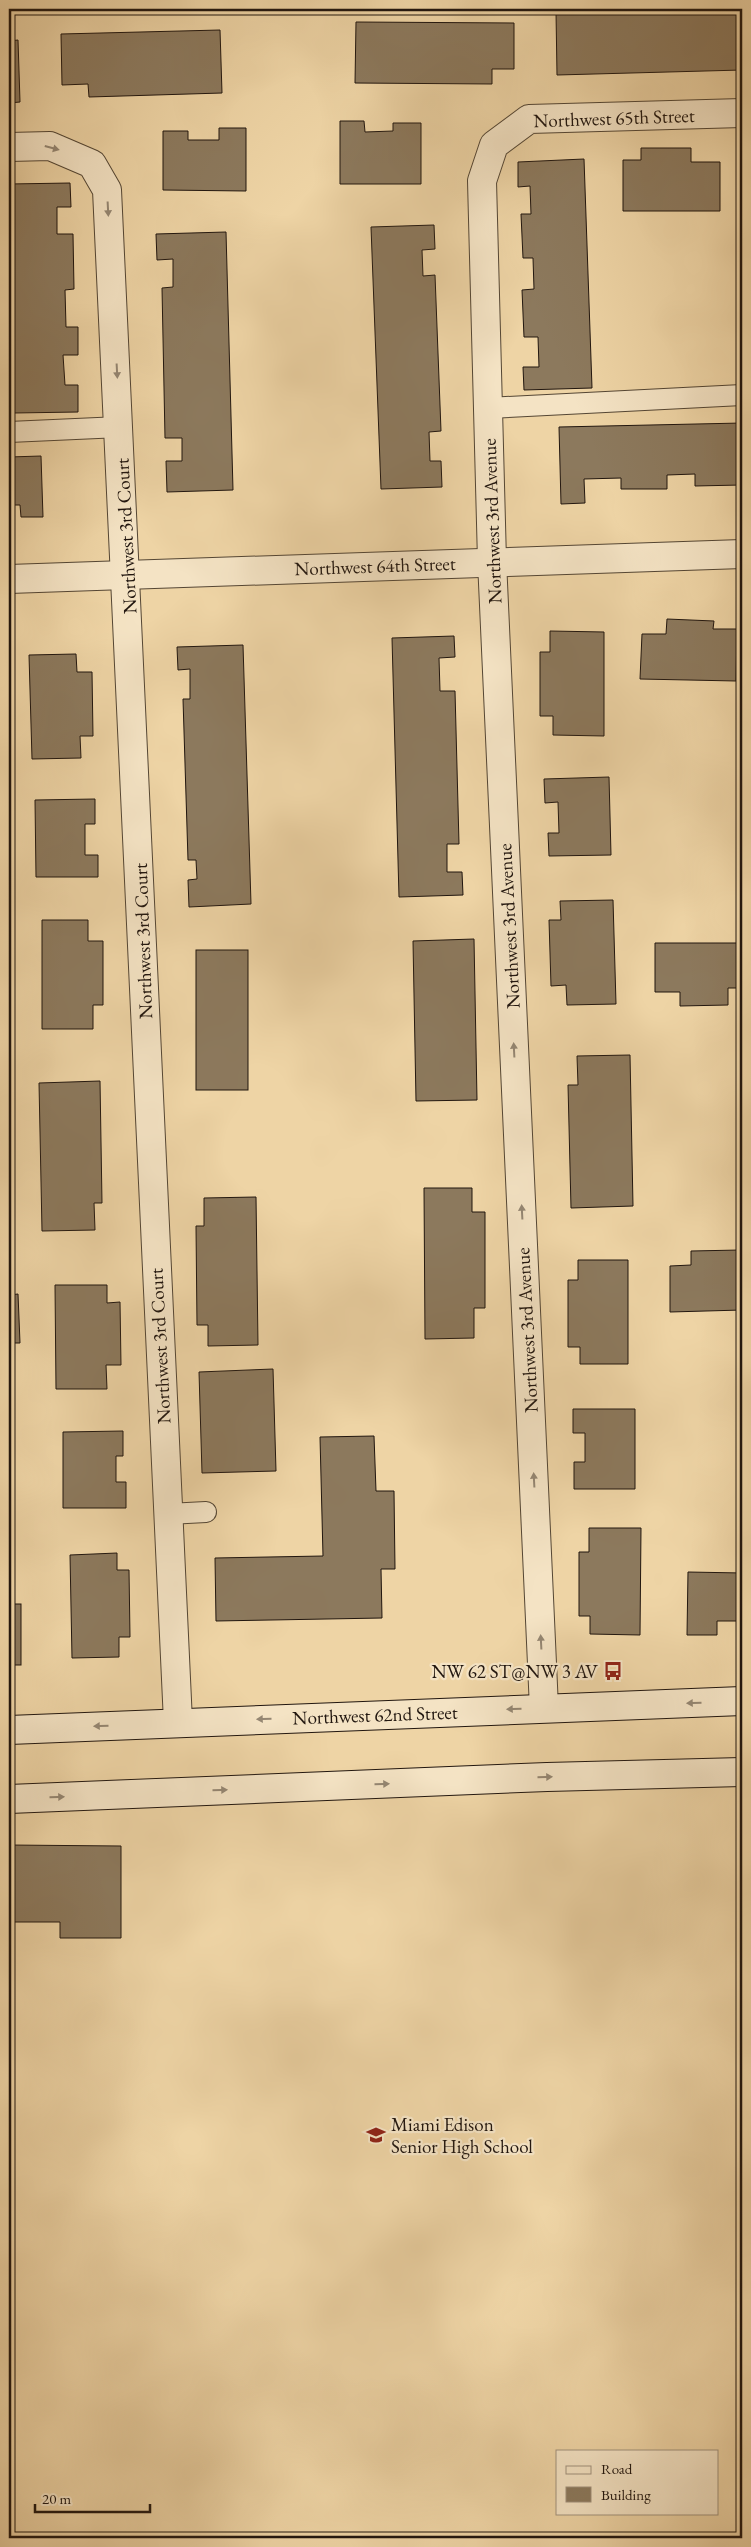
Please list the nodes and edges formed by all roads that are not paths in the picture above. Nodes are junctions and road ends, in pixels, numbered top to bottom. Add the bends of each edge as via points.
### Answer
1 (742, 113) edge
2 (494, 145) joint
3 (9, 147) edge
4 (742, 395) edge
5 (488, 408) junction
6 (120, 427) junction
7 (9, 432) edge
8 (742, 554) edge
9 (492, 561) junction
10 (128, 575) junction
11 (9, 579) edge
12 (206, 1512) dead end
13 (168, 1514) junction
14 (742, 1701) edge
15 (544, 1708) junction
16 (178, 1722) junction
17 (9, 1730) edge
18 (742, 1772) edge
19 (9, 1799) edge

1 - 2 street, Northwest 65th Street via 528,119
2 - 5 street, Northwest 3rd Avenue via 482,181
3 -> 6 street, Northwest 3rd Court via 50,146 92,164 107,190
4 - 5 lane
5 - 9 street, Northwest 3rd Avenue
6 - 7 lane
6 - 10 street, Northwest 3rd Court
8 - 9 street, Northwest 64th Street
9 - 10 street, Northwest 64th Street
15 -> 9 street, Northwest 3rd Avenue
10 - 11 street, Northwest 64th Street
10 - 13 street, Northwest 3rd Court
12 - 13 lane
13 - 16 street, Northwest 3rd Court
14 -> 15 street, Northwest 62nd Street
15 -> 16 street, Northwest 62nd Street
16 -> 17 street, Northwest 62nd Street
19 -> 18 street

